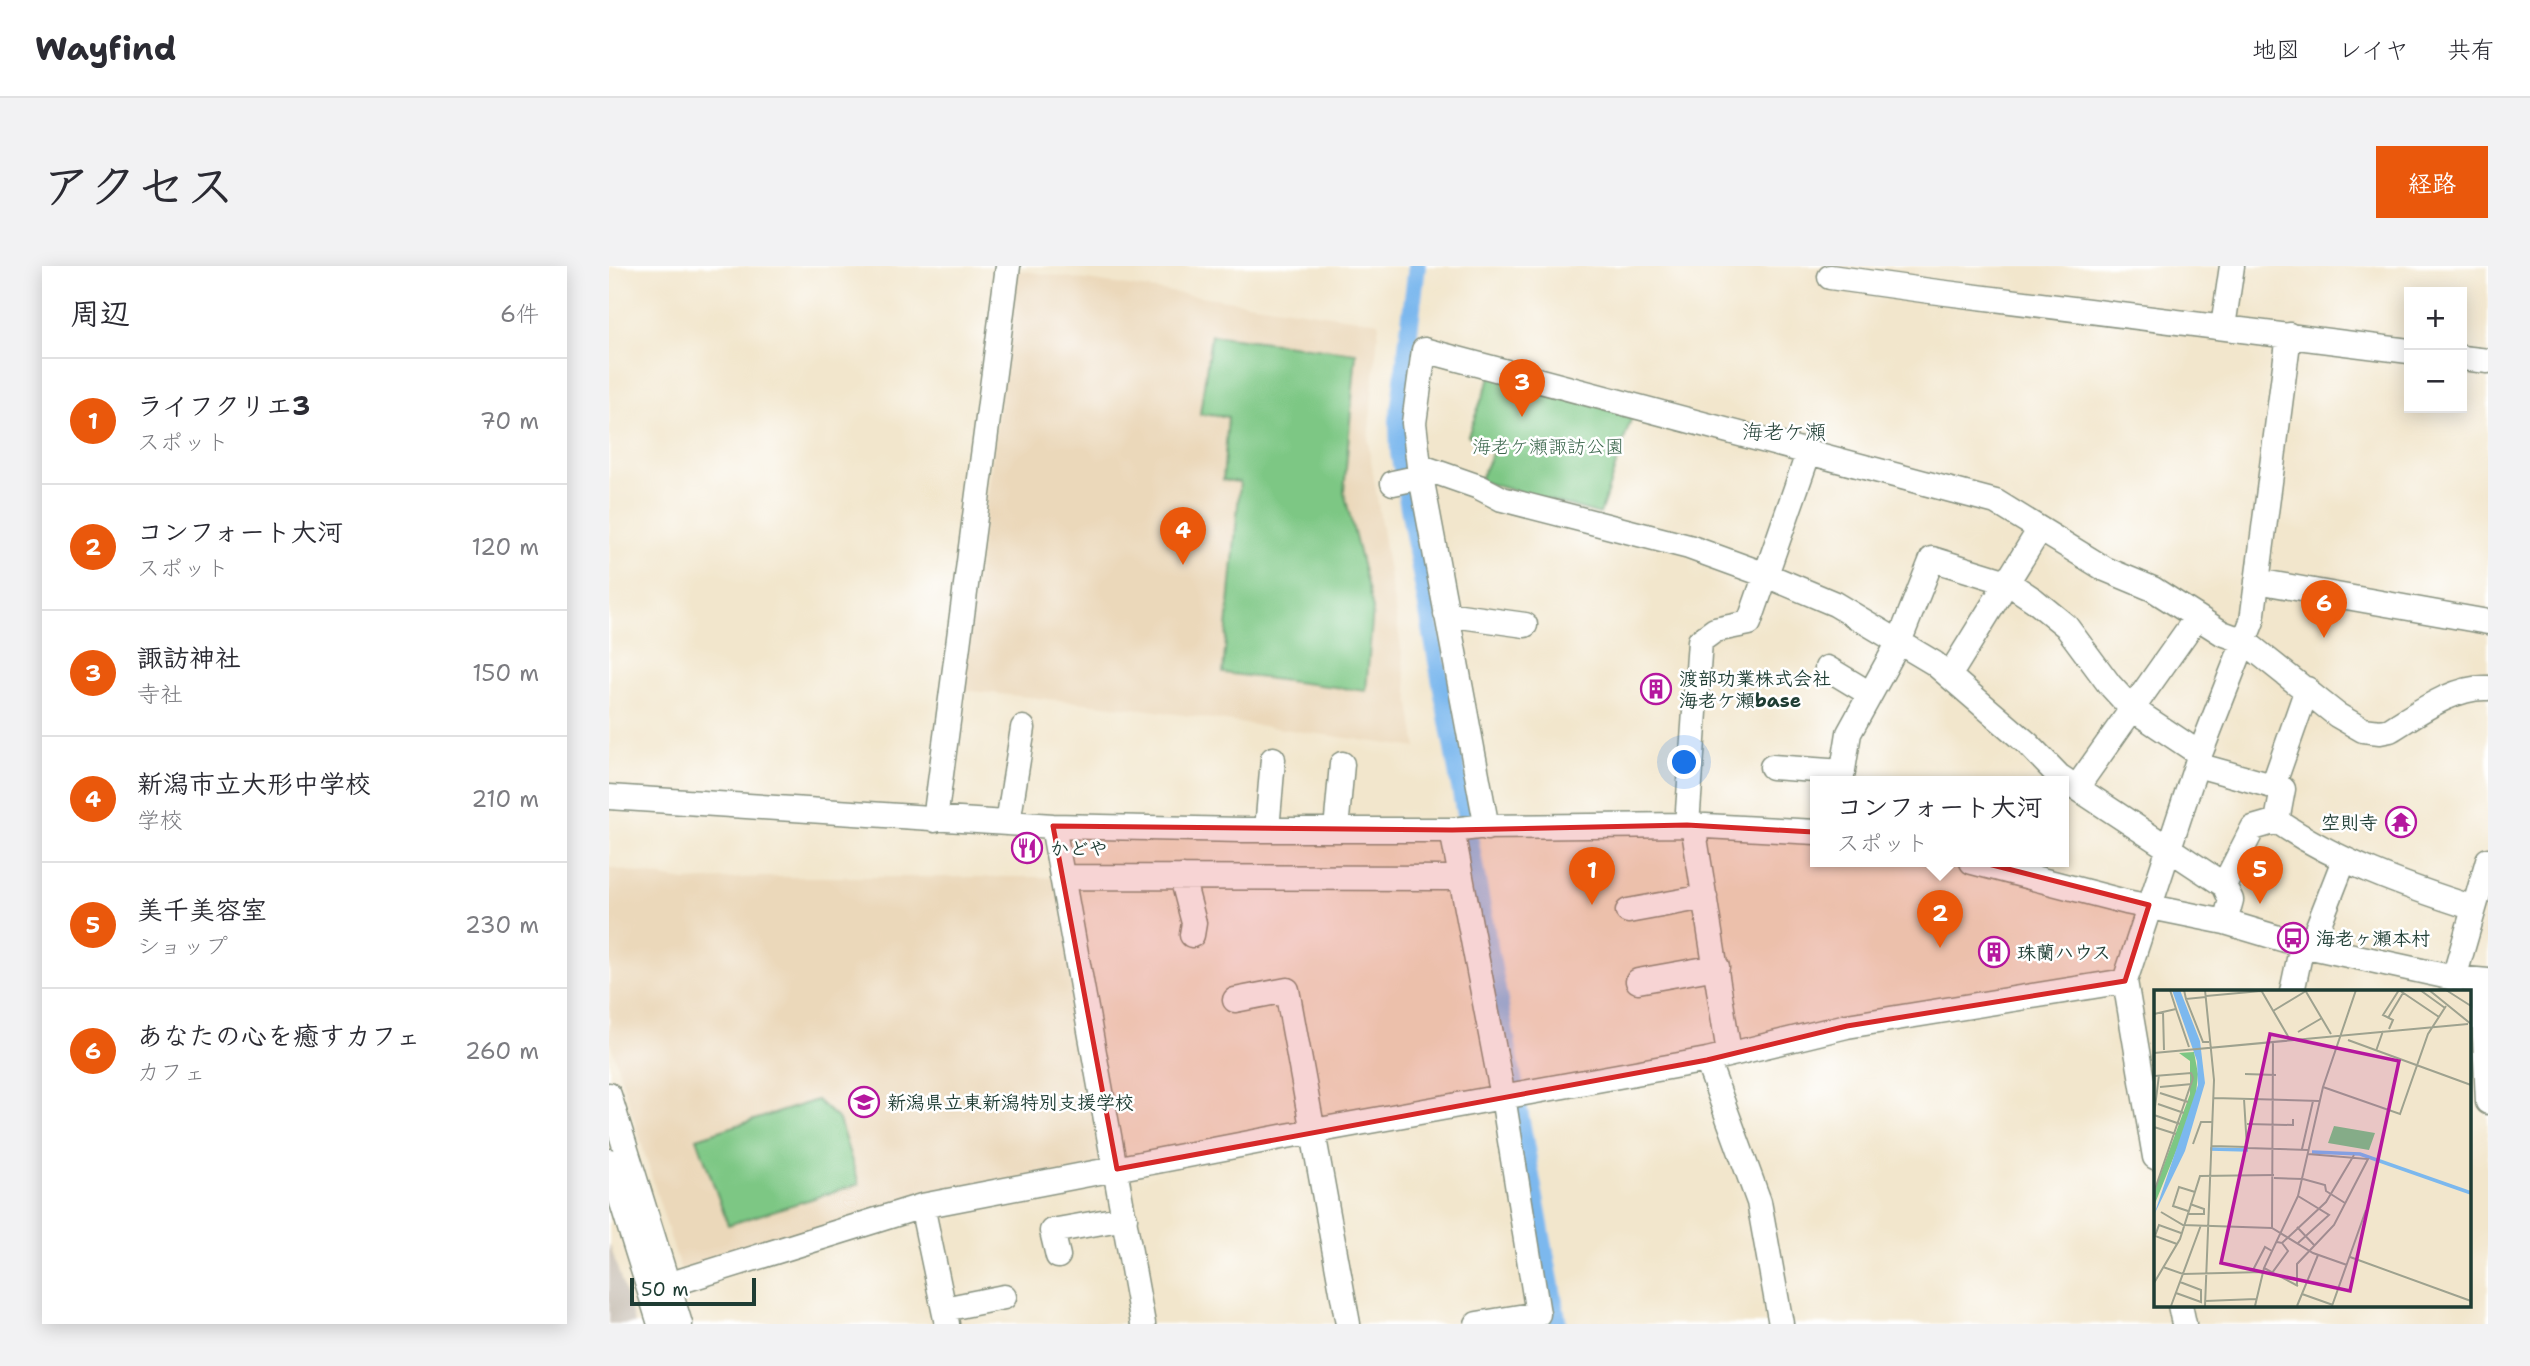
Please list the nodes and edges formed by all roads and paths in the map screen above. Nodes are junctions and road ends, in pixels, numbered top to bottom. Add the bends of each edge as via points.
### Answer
1 (1008, 266) edge
2 (2232, 266) edge
3 (1830, 277) dead end
4 (2223, 327) junction
5 (2289, 335) junction
6 (2404, 350) edge
7 (2467, 359) edge
8 (2488, 361) edge
9 (1808, 454) junction
10 (1420, 471) junction
11 (1393, 483) dead end
12 (2040, 529) junction
13 (1766, 575) junction
14 (2257, 581) junction
15 (2007, 582) junction
16 (1446, 614) junction
17 (2197, 617) junction
18 (2488, 622) edge
19 (1525, 625) dead end
20 (2243, 641) junction
21 (1899, 642) junction
22 (1827, 668) dead end
23 (1949, 676) junction
24 (2488, 688) edge
25 (2307, 690) junction
26 (1870, 694) junction
27 (2131, 708) junction
28 (1023, 728) dead end
29 (1273, 759) dead end
30 (2199, 759) junction
31 (1342, 764) dead end
32 (1772, 767) dead end
33 (1835, 776) edge
34 (1842, 776) edge
35 (2059, 776) edge
36 (2069, 776) edge
37 (2069, 784) edge
38 (2273, 786) junction
39 (609, 797) edge
40 (935, 820) junction
41 (2277, 821) junction
42 (1008, 823) junction
43 (1053, 825) junction
44 (1690, 825) junction
45 (1469, 829) junction
46 (1267, 830) junction
47 (1336, 830) junction
48 (1810, 832) edge
49 (2169, 849) junction
50 (2344, 860) junction
51 (2488, 860) edge
52 (2004, 867) edge
53 (1062, 877) junction
54 (1182, 877) junction
55 (1453, 878) dead end
56 (2224, 886) junction
57 (1705, 897) junction
58 (2149, 905) junction
59 (2474, 908) junction
60 (1628, 911) dead end
61 (2225, 922) junction
62 (1192, 936) dead end
63 (2306, 946) junction
64 (1717, 967) junction
65 (2455, 978) junction
66 (1638, 981) dead end
67 (2125, 981) junction
68 (2487, 981) edge
69 (2293, 990) edge
70 (1235, 1000) dead end
71 (1718, 1057) junction
72 (2477, 1066) edge
73 (609, 1095) edge
74 (1503, 1097) junction
75 (2488, 1102) edge
76 (1311, 1132) junction
77 (2154, 1151) edge
78 (609, 1164) edge
79 (1117, 1169) junction
80 (922, 1206) junction
81 (1125, 1218) junction
82 (1058, 1256) dead end
83 (668, 1285) junction
84 (1004, 1297) dead end
85 (2181, 1306) edge
86 (945, 1317) edge
87 (1535, 1318) edge
88 (660, 1324) edge
89 (680, 1324) edge
90 (1143, 1324) edge
91 (1347, 1324) edge
92 (1477, 1324) edge
93 (1781, 1324) edge
94 (2184, 1324) edge

1 - 40 street
2 - 4 street
3 - 4 street
4 - 5 street
5 - 6 street
5 - 14 street
7 - 8 street
9 - 10 street via 1424,350 1414,423
9 - 12 street via 1996,502
9 - 13 street
10 - 11 street
10 - 13 street via 1479,487 1502,499 1689,547
10 - 16 street
12 - 15 street
12 - 17 street
13 - 21 street via 1835,604
13 - 44 street via 1749,623 1715,630 1700,641
14 - 18 street
14 - 20 street via 2252,621
15 - 21 street via 1932,559
15 - 23 street
15 - 27 street via 2066,626
16 - 19 street
16 - 45 street
17 - 20 street
17 - 27 street
20 - 25 street
20 - 30 street
21 - 23 street
21 - 26 street
22 - 26 street
23 - 35 street
24 - 25 street via 2460,692 2380,732 2363,730
25 - 38 street
26 - 34 street via 1849,733
27 - 30 street
27 - 36 street
28 - 42 street
29 - 46 street
30 - 38 street
30 - 49 street
31 - 47 street
32 - 33 street
37 - 49 street
38 - 41 street via 2283,789
39 - 40 street
40 - 42 street
41 - 50 street
41 - 56 street via 2253,828
42 - 43 street
43 - 46 street
43 - 53 street
44 - 45 street
44 - 48 street
44 - 57 street
45 - 47 street
45 - 74 street
46 - 47 street
49 - 56 street
49 - 58 street
50 - 59 street
50 - 63 street
51 - 59 street
52 - 58 street
53 - 54 street
53 - 79 street
54 - 55 street
54 - 62 street via 1194,923
56 - 61 street via 2231,900
57 - 60 street
57 - 64 street
58 - 61 street
58 - 67 street
59 - 65 street
61 - 63 street
63 - 65 street
63 - 69 street
64 - 66 street
64 - 71 street
65 - 68 street
67 - 71 street via 1847,1027
67 - 77 street
68 - 72 street
70 - 76 street via 1287,990
71 - 74 street
71 - 93 street via 1759,1202
72 - 75 street
73 - 83 street
74 - 76 street
74 - 87 street
76 - 79 street
76 - 91 street
78 - 88 street
79 - 80 street
79 - 81 street
80 - 83 street
80 - 86 street
81 - 82 street via 1052,1231
81 - 90 street
83 - 89 street
84 - 86 street
85 - 94 street
87 - 92 street

